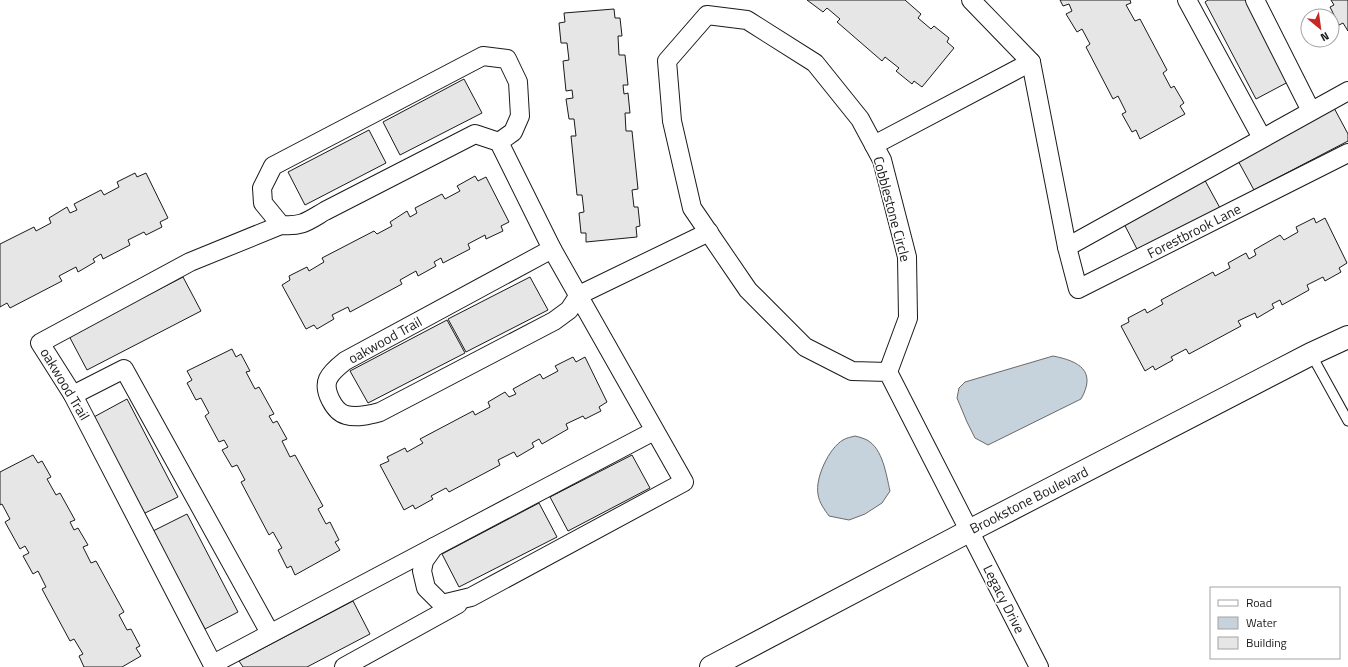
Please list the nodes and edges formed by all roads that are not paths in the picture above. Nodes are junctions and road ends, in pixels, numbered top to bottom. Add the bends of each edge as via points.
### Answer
1 (971, 0) edge
2 (1187, 0) edge
3 (1255, 0) edge
4 (1031, 62) junction
5 (1348, 91) edge
6 (1311, 111) junction
7 (1262, 138) junction
8 (499, 142) junction
9 (874, 145) junction
10 (1348, 153) edge
11 (281, 225) junction
12 (709, 232) junction
13 (1067, 247) junction
14 (552, 249) junction
15 (579, 295) junction
16 (1348, 337) edge
17 (1311, 354) junction
18 (888, 372) junction
19 (74, 395) junction
20 (1348, 421) edge
21 (654, 431) junction
22 (969, 531) junction
23 (434, 547) junction
24 (471, 597) junction
25 (270, 633) junction
26 (214, 666) edge
27 (344, 667) edge
28 (711, 667) edge
29 (1039, 667) edge

1 - 4 street
2 - 7 street
3 - 6 street
4 - 9 street
4 - 13 street, Forestbrook Lane
5 - 6 street
6 - 7 street
7 - 13 street
8 - 11 street, oakwood Trail via 475,134 307,222 294,226
8 - 11 street via 513,132 520,116 518,82 507,59 483,56 273,166 262,188 263,203
8 - 14 street, oakwood Trail
9 - 12 street, Cobblestone Circle via 860,119 815,63 747,20 707,15 667,61 672,121 692,208
9 - 18 street, Cobblestone Circle via 882,160 907,257 908,318
10 - 13 street, Forestbrook Lane via 1078,289
11 - 19 street, oakwood Trail via 190,262 40,343
12 - 15 street, oakwood Trail
12 - 18 street, Cobblestone Circle via 748,290 804,347 852,371
14 - 15 street, oakwood Trail
14 - 15 street, oakwood Trail via 345,361 328,378 327,392 336,408 344,415 354,417 380,412 554,321 569,310
15 - 21 street, oakwood Trail
16 - 17 street, Brookstone Boulevard
17 - 20 lane
17 - 22 street, Brookstone Boulevard
18 - 22 street
19 - 25 street via 124,369
19 - 26 street, oakwood Trail
21 - 23 street, oakwood Trail
21 - 24 street, oakwood Trail via 684,482
22 - 28 street, Brookstone Boulevard
22 - 29 street, Legacy Drive
23 - 24 street, oakwood Trail via 424,561 422,571 426,588 442,604
23 - 25 street, oakwood Trail
24 - 27 street, oakwood Trail
25 - 26 street, oakwood Trail

